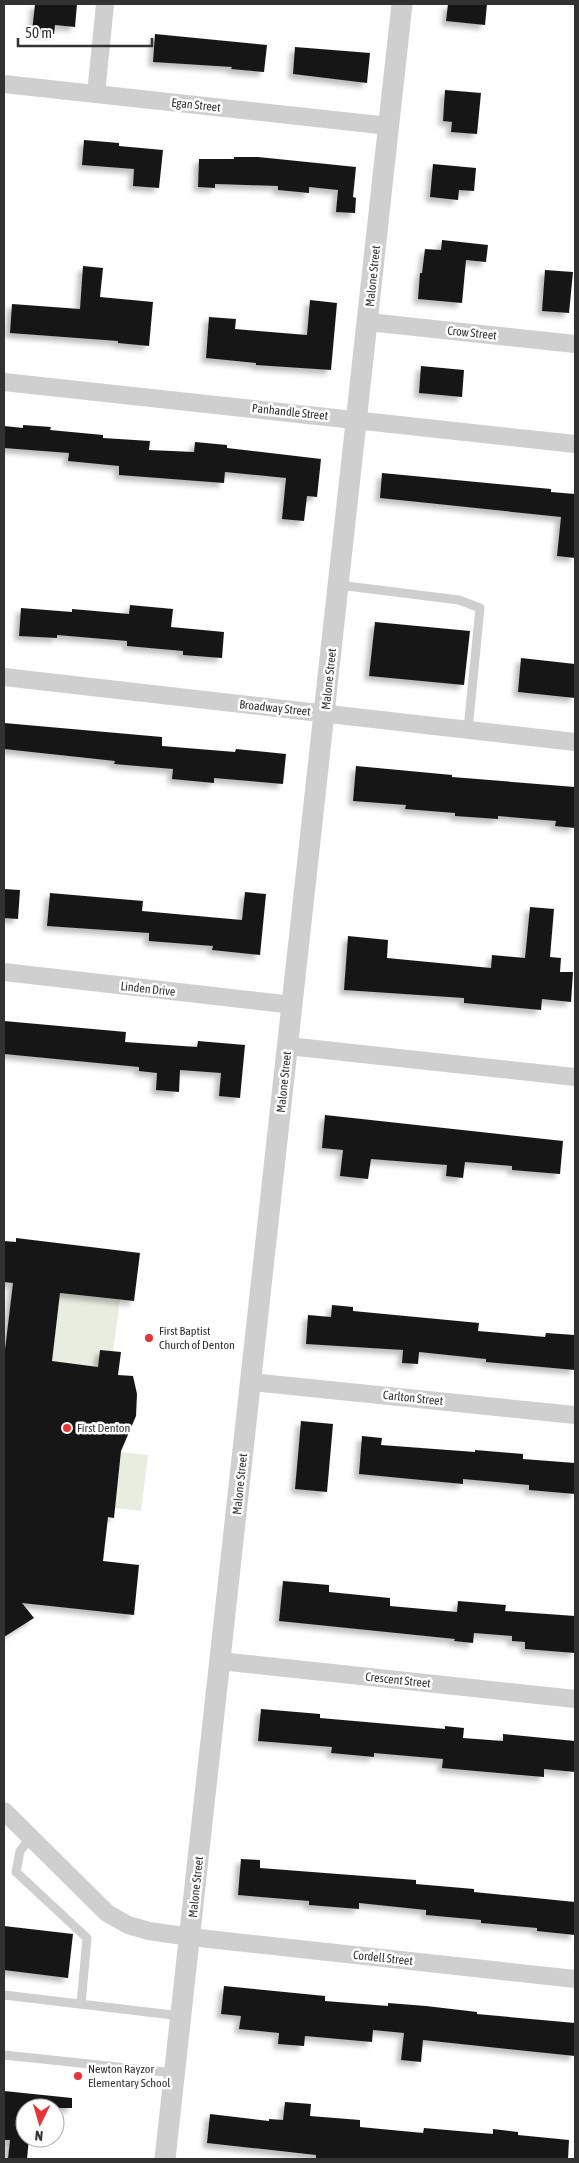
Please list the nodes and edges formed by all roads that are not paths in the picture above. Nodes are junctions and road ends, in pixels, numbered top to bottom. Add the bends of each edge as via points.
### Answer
1 (105, 4) edge
2 (402, 4) edge
3 (4, 84) edge
4 (96, 94) junction
5 (389, 126) junction
6 (368, 322) junction
7 (575, 344) edge
8 (4, 382) edge
9 (357, 419) junction
10 (575, 444) edge
11 (339, 585) junction
12 (4, 677) edge
13 (325, 713) junction
14 (468, 729) junction
15 (575, 742) edge
16 (4, 972) edge
17 (293, 1005) junction
18 (288, 1046) junction
19 (575, 1077) edge
20 (251, 1382) junction
21 (575, 1416) edge
22 (220, 1661) junction
23 (575, 1700) edge
24 (4, 1811) edge
25 (31, 1837) junction
26 (190, 1937) junction
27 (575, 1978) edge
28 (4, 1995) edge
29 (81, 2004) junction
30 (181, 2016) junction
31 (4, 2055) edge
32 (175, 2073) junction
33 (166, 2159) edge

1 - 4 street
2 - 5 street, Malone Street
3 - 4 street, Egan Street
4 - 5 street, Egan Street
5 - 6 street, Malone Street
6 - 7 street, Crow Street
6 - 9 street, Malone Street
8 - 9 street, Panhandle Street
9 - 10 street, Panhandle Street
9 - 11 street, Malone Street
11 - 13 street, Malone Street
11 - 14 lane via 459,600 480,608
12 - 13 street, Broadway Street
13 - 14 street, Broadway Street
13 - 17 street, Malone Street
14 - 15 street, Broadway Street
16 - 17 street, Linden Drive
17 - 18 street, Malone Street
18 - 19 street
18 - 20 street, Malone Street
20 - 21 street, Carlton Street
20 - 22 street, Malone Street
22 - 23 street, Crescent Street
22 - 26 street, Malone Street
24 - 25 street
25 - 26 street via 108,1913 128,1925
25 - 29 lane via 20,1851 16,1872 86,1938
26 - 27 street, Cordell Street
26 - 30 street, Malone Street
28 - 29 lane
29 - 30 lane
30 - 32 street, Malone Street
31 - 32 lane
32 - 33 street, Malone Street

